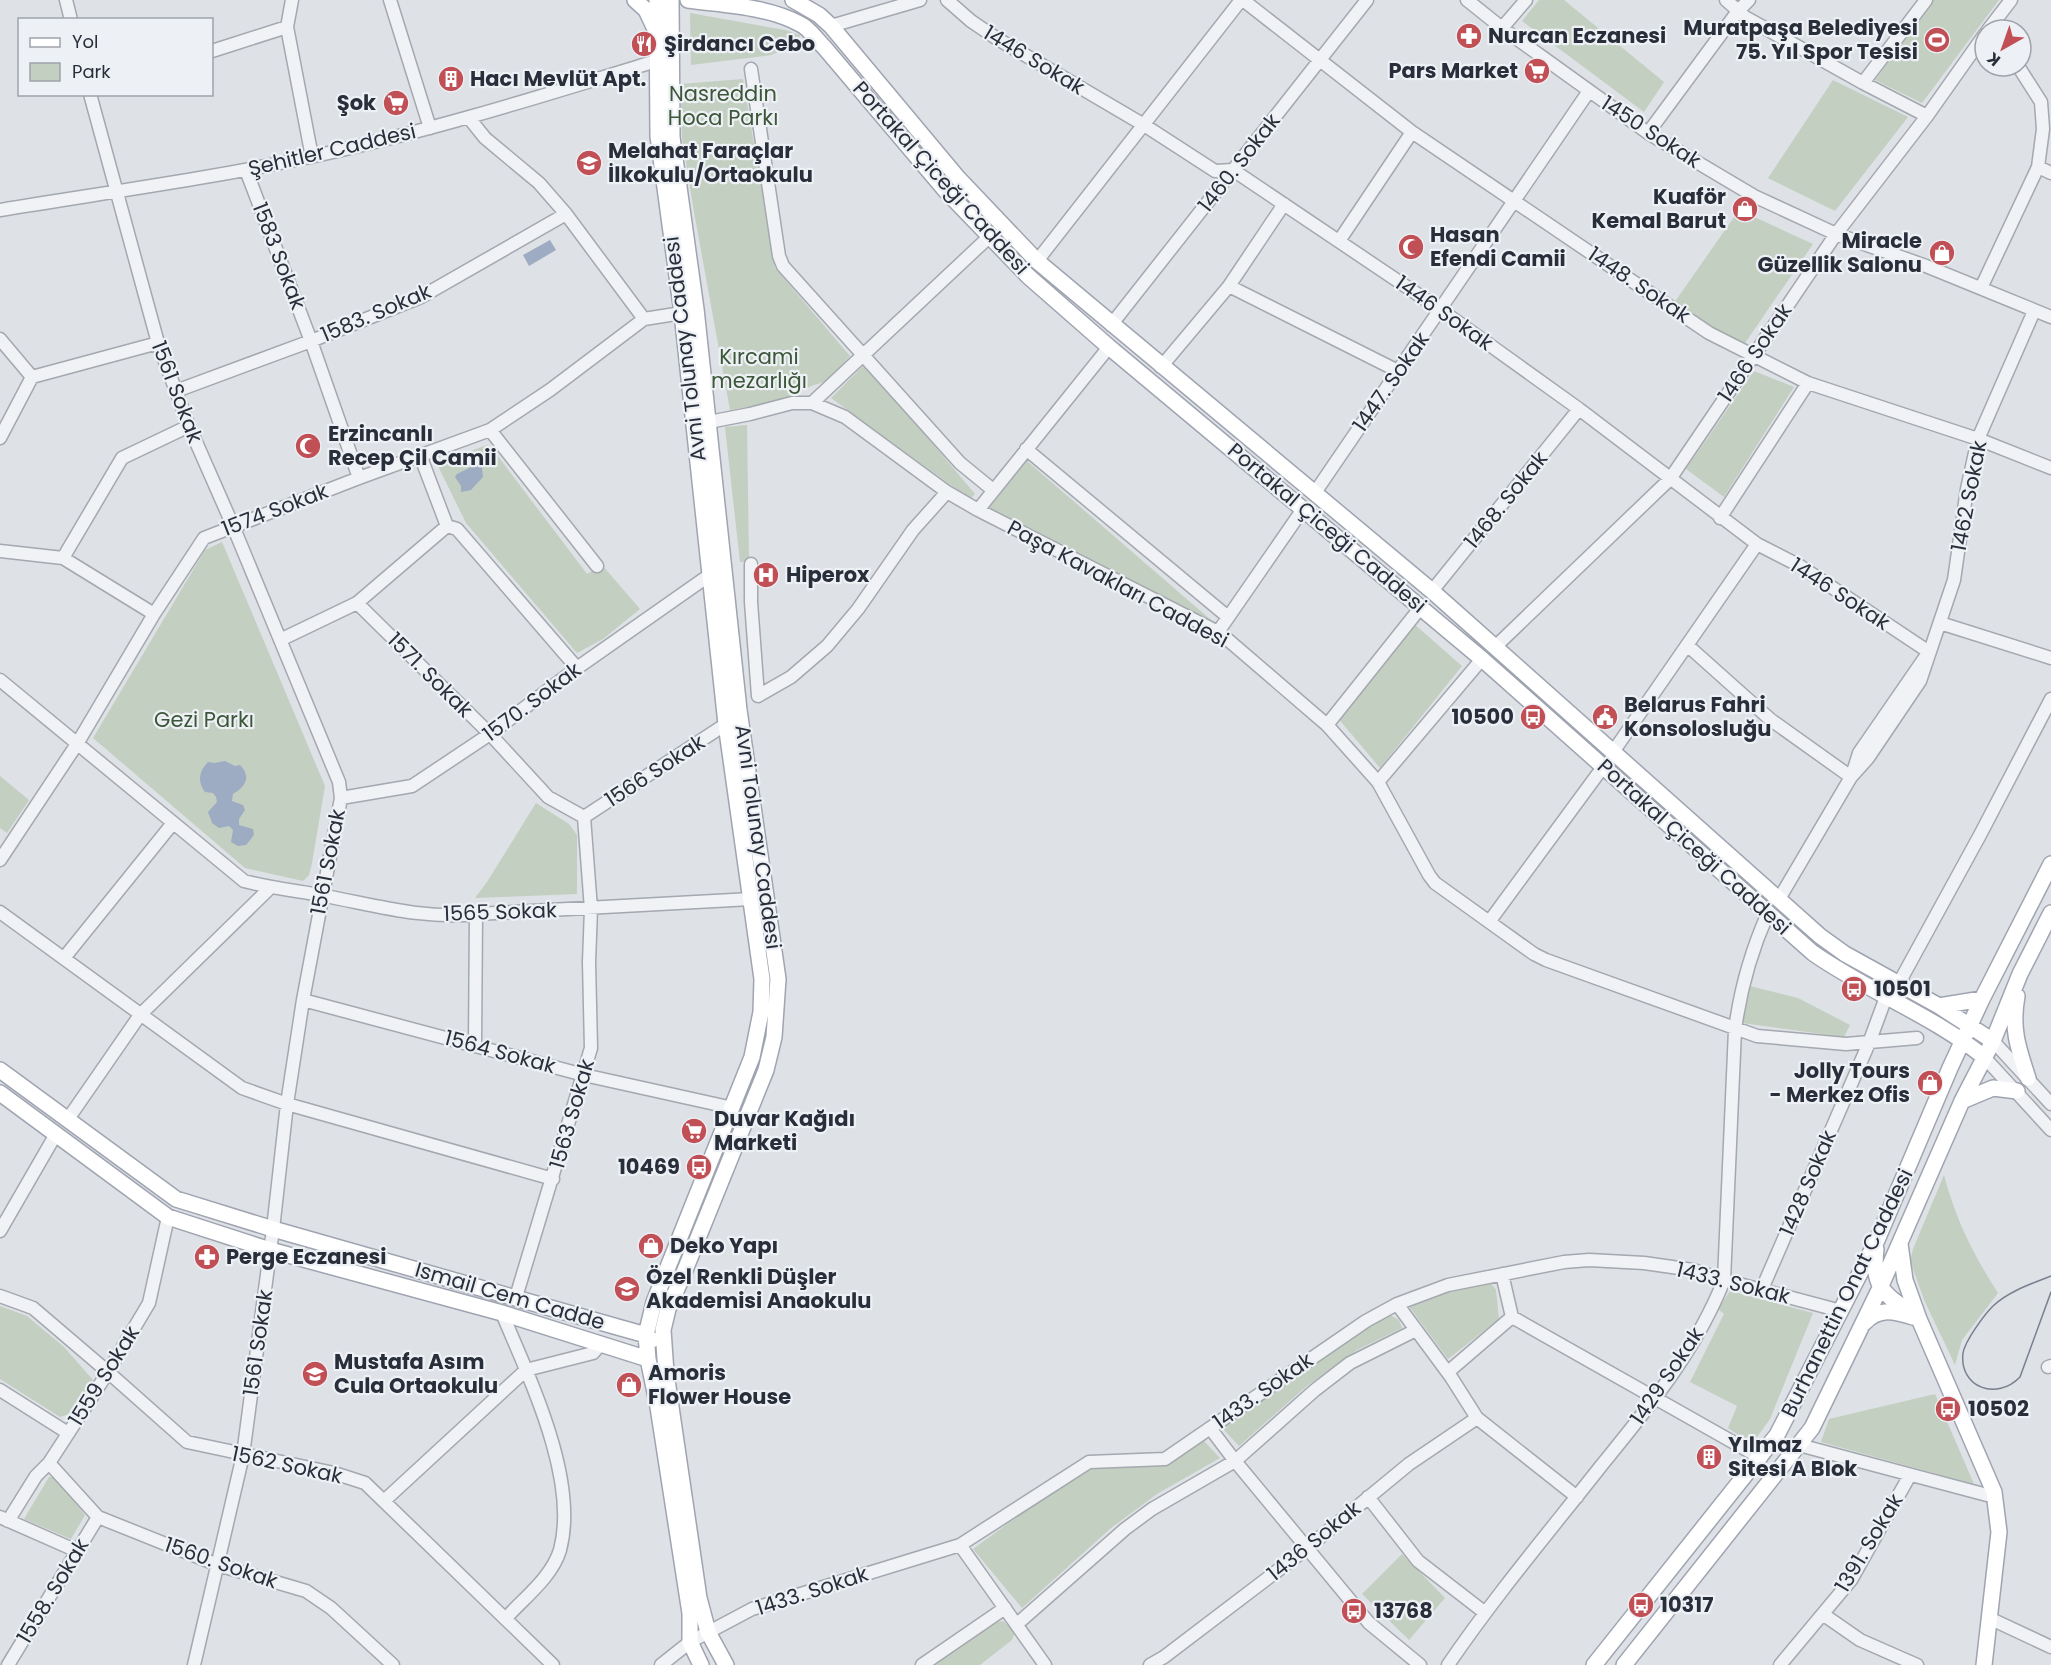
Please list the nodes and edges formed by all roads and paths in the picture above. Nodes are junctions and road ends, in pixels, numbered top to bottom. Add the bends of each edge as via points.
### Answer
1 (66, 0) edge
2 (292, 0) edge
3 (390, 0) edge
4 (635, 0) edge
5 (657, 0) edge
6 (671, 0) edge
7 (688, 0) edge
8 (793, 0) edge
9 (920, 0) edge
10 (947, 0) edge
11 (1242, 0) edge
12 (1367, 0) edge
13 (1467, 0) edge
14 (1526, 0) edge
15 (1726, 0) edge
16 (1749, 0) edge
17 (1926, 0) edge
18 (2011, 0) edge
19 (1738, 11) junction
20 (70, 18) edge
21 (1997, 18) edge
22 (287, 27) junction
23 (831, 27) junction
24 (1502, 28) junction
25 (657, 34) junction
26 (213, 51) edge
27 (1973, 51) edge
28 (1318, 61) junction
29 (656, 62) junction
30 (752, 69) dead end
31 (2026, 78) edge
32 (1863, 83) junction
33 (1588, 91) junction
34 (91, 96) edge
35 (1927, 116) junction
36 (469, 118) junction
37 (1143, 125) junction
38 (430, 128) junction
39 (1412, 132) junction
40 (1648, 133) junction
41 (312, 157) junction
42 (2038, 167) junction
43 (246, 170) junction
44 (1233, 170) junction
45 (2051, 173) edge
46 (115, 191) junction
47 (1515, 200) junction
48 (1284, 204) junction
49 (0, 210) edge
50 (566, 214) junction
51 (1836, 234) junction
52 (989, 237) junction
53 (1339, 241) junction
54 (1037, 261) junction
55 (1229, 286) junction
56 (1981, 288) junction
57 (1441, 310) junction
58 (2034, 310) junction
59 (682, 313) junction
60 (2051, 317) edge
61 (644, 319) junction
62 (1111, 325) junction
63 (0, 339) edge
64 (311, 341) junction
65 (158, 343) junction
66 (1109, 347) junction
67 (863, 356) junction
68 (1753, 356) junction
69 (1161, 367) junction
70 (1398, 371) junction
71 (32, 377) junction
72 (1808, 383) junction
73 (176, 391) junction
74 (812, 403) junction
75 (1579, 409) junction
76 (709, 422) junction
77 (189, 426) junction
78 (490, 430) junction
79 (0, 438) edge
80 (1978, 439) junction
81 (1026, 449) junction
82 (420, 455) junction
83 (2051, 468) edge
84 (359, 478) junction
85 (1670, 479) junction
86 (993, 490) junction
87 (947, 492) junction
88 (1314, 494) junction
89 (1303, 509) junction
90 (978, 510) junction
91 (1720, 518) junction
92 (233, 526) junction
93 (447, 526) junction
94 (1757, 543) junction
95 (0, 551) edge
96 (63, 558) junction
97 (751, 564) dead end
98 (597, 566) dead end
99 (711, 574) junction
100 (1432, 591) junction
101 (357, 603) junction
102 (1421, 607) junction
103 (154, 614) junction
104 (1228, 617) junction
105 (1940, 623) junction
106 (1218, 632) junction
107 (280, 640) junction
108 (1687, 645) junction
109 (1495, 647) junction
110 (1929, 652) junction
111 (2051, 658) edge
112 (1482, 659) junction
113 (577, 668) junction
114 (0, 680) edge
115 (2051, 699) edge
116 (726, 724) junction
117 (1327, 725) junction
118 (490, 734) junction
119 (77, 744) junction
120 (1613, 752) junction
121 (1603, 767) junction
122 (1851, 777) junction
123 (1378, 782) junction
124 (340, 798) junction
125 (584, 817) junction
126 (172, 823) junction
127 (0, 860) edge
128 (2051, 864) edge
129 (270, 888) junction
130 (322, 895) junction
131 (750, 899) junction
132 (1779, 899) junction
133 (591, 909) junction
134 (0, 912) edge
135 (1768, 913) junction
136 (2051, 913) edge
137 (476, 914) junction
138 (1489, 922) junction
139 (64, 958) junction
140 (2020, 974) junction
141 (1899, 983) junction
142 (1886, 997) junction
143 (1982, 999) junction
144 (303, 1000) junction
145 (1940, 1006) junction
146 (140, 1015) junction
147 (1933, 1023) junction
148 (1970, 1026) junction
149 (1735, 1030) junction
150 (1917, 1038) dead end
151 (1993, 1041) junction
152 (1869, 1043) junction
153 (1962, 1043) junction
154 (474, 1045) junction
155 (1984, 1057) junction
156 (1950, 1068) junction
157 (0, 1070) edge
158 (584, 1074) junction
159 (2028, 1078) junction
160 (2017, 1091) junction
161 (0, 1093) edge
162 (1962, 1101) junction
163 (287, 1104) junction
164 (2051, 1104) edge
165 (732, 1108) junction
166 (68, 1119) junction
167 (2051, 1130) edge
168 (56, 1134) junction
169 (553, 1179) junction
170 (168, 1217) junction
171 (273, 1229) junction
172 (0, 1231) edge
173 (1877, 1240) junction
174 (1899, 1243) junction
175 (270, 1250) junction
176 (1502, 1274) junction
177 (1724, 1280) junction
178 (1880, 1288) junction
179 (1762, 1289) junction
180 (0, 1296) edge
181 (516, 1297) junction
182 (654, 1302) junction
183 (1397, 1304) junction
184 (1841, 1311) junction
185 (502, 1313) junction
186 (1512, 1317) junction
187 (1919, 1319) junction
188 (1861, 1326) junction
189 (621, 1328) junction
190 (1416, 1330) junction
191 (646, 1335) junction
192 (601, 1344) junction
193 (664, 1356) junction
194 (648, 1359) junction
195 (526, 1370) junction
196 (108, 1372) junction
197 (1448, 1372) junction
198 (0, 1390) edge
199 (1656, 1398) junction
200 (1477, 1418) junction
201 (1210, 1428) junction
202 (68, 1433) junction
203 (1799, 1445) junction
204 (243, 1455) junction
205 (1761, 1458) junction
206 (1235, 1461) junction
207 (50, 1463) junction
208 (1910, 1475) junction
209 (1994, 1492) junction
210 (1368, 1497) junction
211 (1577, 1497) junction
212 (385, 1500) junction
213 (98, 1517) junction
214 (4, 1519) edge
215 (960, 1545) junction
216 (1306, 1549) junction
217 (77, 1551) junction
218 (218, 1565) junction
219 (1005, 1608) junction
220 (1484, 1612) junction
221 (1824, 1615) junction
222 (506, 1618) junction
223 (1989, 1618) junction
224 (1017, 1624) junction
225 (708, 1632) junction
226 (690, 1642) junction
227 (2051, 1647) edge
228 (1167, 1661) edge
229 (8, 1665) edge
230 (194, 1665) edge
231 (393, 1665) edge
232 (553, 1665) edge
233 (661, 1665) edge
234 (701, 1665) edge
235 (726, 1665) edge
236 (922, 1665) edge
237 (1045, 1665) edge
238 (1150, 1665) edge
239 (1420, 1665) edge
240 (1448, 1665) edge
241 (1594, 1665) edge
242 (1624, 1665) edge
243 (1780, 1665) edge
244 (1917, 1665) edge
245 (1984, 1665) edge

1 - 20 street
2 - 22 street
3 - 38 street
4 - 25 main road via 646,10
5 - 25 main road, Avni Tolunay Caddesi
6 - 76 main road, Avni Tolunay Caddesi via 672,137
7 - 52 main road, Portakal Çiceği Caddesi via 779,15 802,25
8 - 23 main road, Portakal Çiceği Caddesi via 810,8
9 - 23 street
10 - 37 street, 1446 Sokak via 996,38
11 - 28 street, 1448. Sokak
11 - 37 street
12 - 28 street, 1460. Sokak
13 - 24 street, 1450 Sokak
14 - 24 street
15 - 19 street
16 - 19 street
17 - 32 street
18 - 21 street, 1466 Sokak
19 - 32 street
19 - 40 street
22 - 26 street
22 - 41 street
23 - 54 main road, Portakal Çiceği Caddesi via 958,178
24 - 33 street, 1450 Sokak
25 - 29 main road, Avni Tolunay Caddesi
27 - 35 street, 1466 Sokak
28 - 39 street, 1448. Sokak
28 - 44 street, 1460. Sokak
29 - 36 street, Şehitler Caddesi
29 - 59 main road, Avni Tolunay Caddesi via 658,136
30 - 67 street via 779,256 783,266
31 - 42 street via 2041,102 2043,129
32 - 35 street
33 - 40 street, 1450 Sokak
33 - 47 street, 1447. Sokak
34 - 46 street, 1561 Sokak
35 - 51 street, 1466 Sokak
36 - 38 street, Şehitler Caddesi
36 - 50 street via 485,138 539,183
37 - 44 street, 1446 Sokak via 1215,171
37 - 54 street
38 - 41 street, Şehitler Caddesi
39 - 47 street, 1448. Sokak
39 - 53 street
40 - 51 street, 1450 Sokak via 1754,196
41 - 43 street, Şehitler Caddesi
42 - 45 street
42 - 56 street
43 - 46 street, Şehitler Caddesi
43 - 64 street, 1583 Sokak
44 - 48 street, 1446 Sokak
44 - 62 street, 1460. Sokak
46 - 49 street, Şehitler Caddesi
46 - 65 street, 1561 Sokak
47 - 57 street, 1447. Sokak
47 - 68 street, 1448. Sokak via 1709,333
48 - 53 street, 1446 Sokak
48 - 55 street
50 - 61 street
50 - 64 street, 1583. Sokak via 421,297
51 - 56 street, 1450 Sokak
51 - 68 street, 1466 Sokak
52 - 66 main road, Portakal Çiceği Caddesi
52 - 67 street
53 - 57 street, 1446 Sokak
54 - 62 main road, Portakal Çiceği Caddesi
55 - 69 street
55 - 70 street
56 - 58 street, 1450 Sokak
57 - 70 street, 1447. Sokak
57 - 75 street, 1446 Sokak
58 - 60 street, 1450 Sokak
58 - 80 street, 1462 Sokak
59 - 61 street, 1574 Sokak
59 - 99 main road, Avni Tolunay Caddesi
61 - 78 street, 1574 Sokak
62 - 69 main road, Portakal Çiceği Caddesi
63 - 71 street
64 - 73 street, 1583. Sokak
64 - 84 street, 1583 Sokak
65 - 71 street
65 - 73 street, 1561 Sokak
66 - 81 street
66 - 89 main road, Portakal Çiceği Caddesi
67 - 74 street
67 - 86 street via 960,463
68 - 72 street, 1448. Sokak
68 - 85 street, 1466 Sokak
69 - 88 main road, Portakal Çiceği Caddesi
70 - 88 street, 1447. Sokak
71 - 79 street
72 - 80 street, 1448. Sokak
72 - 91 street
73 - 77 street, 1561 Sokak
74 - 76 street, Paşa Kavakları Caddesi via 792,403
74 - 87 street, Paşa Kavakları Caddesi via 845,417
75 - 85 street, 1446 Sokak
75 - 100 street, 1468. Sokak
76 - 193 main road, Avni Tolunay Caddesi via 740,710 778,979 777,1013 766,1070 668,1309 663,1330
77 - 92 street, 1561 Sokak
77 - 96 street via 122,458
78 - 82 street, 1574 Sokak
78 - 98 street
80 - 83 street, 1448. Sokak
80 - 105 street, 1462 Sokak via 1966,489 1954,579
81 - 86 street
81 - 104 street
82 - 84 street, 1574 Sokak
82 - 93 street
84 - 92 street, 1574 Sokak
85 - 91 street, 1446 Sokak
85 - 109 street, 1466 Sokak
86 - 90 street
87 - 90 street, Paşa Kavakları Caddesi
87 - 97 street via 913,530 827,646 791,677 758,696
88 - 100 main road, Portakal Çiceği Caddesi
89 - 102 main road, Portakal Çiceği Caddesi
89 - 104 street
90 - 106 street, Paşa Kavakları Caddesi
91 - 94 street, 1446 Sokak
92 - 103 street, 1574 Sokak via 204,538
92 - 107 street, 1561 Sokak
93 - 101 street
93 - 113 street via 457,529
94 - 108 street
94 - 110 street, 1446 Sokak via 1800,566
95 - 96 street
96 - 103 street
99 - 113 street, 1570. Sokak
99 - 116 main road, Avni Tolunay Caddesi
100 - 109 main road, Portakal Çiceği Caddesi
101 - 107 street
101 - 118 street, 1571. Sokak
102 - 112 main road, Portakal Çiceği Caddesi
102 - 117 street
103 - 119 street, 1574 Sokak
104 - 106 street
105 - 110 street, 1462 Sokak
105 - 111 street
106 - 117 street, Paşa Kavakları Caddesi
107 - 124 street, 1561 Sokak via 339,782
108 - 120 street
108 - 122 street via 1771,720
109 - 120 main road, Portakal Çiceği Caddesi
110 - 122 street, 1462 Sokak via 1859,753
112 - 121 main road, Portakal Çiceği Caddesi
112 - 123 street
113 - 118 street, 1570. Sokak
114 - 119 street, 1565 Sokak
115 - 141 street
116 - 125 street, 1566 Sokak
116 - 131 main road, Avni Tolunay Caddesi
117 - 123 street, Paşa Kavakları Caddesi
118 - 124 street, 1570. Sokak via 412,786
118 - 125 street, 1571. Sokak via 548,797
119 - 126 street, 1565 Sokak
119 - 127 street, 1574 Sokak
120 - 132 main road, Portakal Çiceği Caddesi
121 - 135 main road, Portakal Çiceği Caddesi
121 - 138 street
122 - 132 street, 1462 Sokak
123 - 138 street, Paşa Kavakları Caddesi via 1429,875
124 - 130 street, 1561 Sokak
125 - 133 street, 1563 Sokak
126 - 129 street, 1565 Sokak via 244,881
126 - 139 street
128 - 143 main road, Burhanettin Onat Caddesi
129 - 130 street, 1565 Sokak
129 - 146 street
130 - 137 street, 1565 Sokak via 450,917
130 - 144 street, 1561 Sokak
131 - 133 street, 1565 Sokak
131 - 165 main road, Avni Tolunay Caddesi via 762,980 761,1012 752,1057
132 - 141 main road, Portakal Çiceği Caddesi via 1845,954
133 - 137 street, 1565 Sokak
133 - 158 street, 1563 Sokak via 591,1048
134 - 139 street
135 - 142 main road, Portakal Çiceği Caddesi via 1834,968
135 - 149 street, 1429 Sokak via 1737,1009
136 - 140 main road
137 - 154 street
138 - 149 street, Paşa Kavakları Caddesi via 1546,960
139 - 146 street
140 - 151 main road, Burhanettin Onat Caddesi
140 - 159 main road via 2014,1028
141 - 145 main road, Portakal Çiceği Caddesi
142 - 147 main road, Portakal Çiceği Caddesi
142 - 152 street, 1428 Sokak
143 - 145 main road
143 - 148 main road, Burhanettin Onat Caddesi
144 - 154 street, 1564 Sokak
144 - 163 street, 1561 Sokak
145 - 148 main road, Portakal Çiceği Caddesi
146 - 163 street via 242,1088
146 - 166 street
147 - 153 main road, Portakal Çiceği Caddesi
147 - 156 main road via 1946,1038
148 - 151 main road, Portakal Çiceği Caddesi
148 - 153 main road, Burhanettin Onat Caddesi
149 - 152 street, Paşa Kavakları Caddesi via 1757,1036
149 - 177 street, 1429 Sokak
150 - 152 street, Paşa Kavakları Caddesi
151 - 155 main road, Burhanettin Onat Caddesi
151 - 159 street
152 - 179 street, 1428 Sokak
153 - 155 main road, Portakal Çiceği Caddesi
153 - 156 main road, Burhanettin Onat Caddesi
154 - 158 street, 1564 Sokak
155 - 160 street
155 - 162 main road, Burhanettin Onat Caddesi
156 - 173 main road, Burhanettin Onat Caddesi
157 - 166 main road, Ismail Cem Cadde
158 - 165 street, 1564 Sokak
158 - 169 street, 1563 Sokak
159 - 164 street
160 - 162 main road via 1993,1088
160 - 167 street
161 - 168 main road, Ismail Cem Cadde
162 - 174 main road, Burhanettin Onat Caddesi
163 - 169 street
163 - 171 street, 1561 Sokak
165 - 182 main road, Avni Tolunay Caddesi
166 - 171 main road, Ismail Cem Cadde via 176,1199
168 - 170 main road, Ismail Cem Cadde
168 - 172 street
169 - 181 street, 1563 Sokak
170 - 175 main road, Ismail Cem Cadde
170 - 196 street, 1559 Sokak via 149,1303
171 - 175 street, 1561 Sokak
171 - 181 main road, Ismail Cem Cadde
173 - 178 main road via 1874,1274
173 - 184 main road, Burhanettin Onat Caddesi
174 - 178 main road, Burhanettin Onat Caddesi
174 - 187 main road via 1905,1280
175 - 185 main road, Ismail Cem Cadde
175 - 204 street, 1561 Sokak
176 - 177 street, 1433. Sokak via 1589,1260 1693,1270
176 - 183 street, 1433. Sokak via 1449,1285
176 - 186 street
177 - 179 street, 1433. Sokak
177 - 199 street, 1429 Sokak via 1684,1358
178 - 187 main road
178 - 188 main road, Burhanettin Onat Caddesi
179 - 184 street, 1433. Sokak
180 - 196 street, 1562 Sokak via 33,1308
181 - 189 main road, Ismail Cem Cadde
182 - 189 main road via 644,1316
182 - 191 main road, Avni Tolunay Caddesi
183 - 190 street
183 - 201 street, 1433. Sokak
184 - 205 main road, Burhanettin Onat Caddesi via 1777,1435
185 - 192 main road, Ismail Cem Cadde
185 - 195 street
186 - 197 street
186 - 199 street
187 - 188 main road via 1881,1312
187 - 209 main road
188 - 203 main road, Burhanettin Onat Caddesi via 1812,1428
189 - 191 main road, Ismail Cem Cadde
190 - 197 street
190 - 206 street via 1350,1363
191 - 193 main road via 658,1343
191 - 194 main road, Avni Tolunay Caddesi
192 - 194 main road, Ismail Cem Cadde
192 - 195 street via 593,1353
193 - 225 main road, Avni Tolunay Caddesi via 699,1598
194 - 226 main road, Avni Tolunay Caddesi via 688,1602
195 - 212 street
195 - 222 street via 546,1419 564,1516 559,1551 548,1574
196 - 202 street, 1559 Sokak
196 - 204 street, 1562 Sokak via 187,1442
197 - 200 street
198 - 202 street
199 - 205 street
199 - 211 street, 1429 Sokak
200 - 210 street, 1436 Sokak via 1408,1464
200 - 211 street
201 - 206 street
201 - 215 street, 1433. Sokak via 1165,1458 1089,1462
202 - 207 street, 1559 Sokak
203 - 208 street
203 - 242 main road, Burhanettin Onat Caddesi
204 - 212 street, 1562 Sokak via 334,1473 365,1483
204 - 218 street, 1561 Sokak
205 - 241 main road, Burhanettin Onat Caddesi
206 - 216 street
206 - 224 street via 1125,1528
207 - 213 street, 1560. Sokak
207 - 214 street, 1559 Sokak
208 - 209 street via 1987,1495
208 - 221 street, 1391. Sokak via 1851,1580
209 - 223 main road via 1999,1532
210 - 216 street, 1436 Sokak
210 - 220 street via 1418,1561
211 - 220 street, 1429 Sokak
212 - 222 street, 1562 Sokak
213 - 217 street, 1558. Sokak
213 - 218 street, 1560. Sokak
214 - 217 street
215 - 219 street
215 - 225 street, 1433. Sokak via 752,1610
216 - 228 street, 1436 Sokak
216 - 239 street via 1369,1623
217 - 229 street, 1558. Sokak
218 - 230 street, 1561 Sokak
218 - 231 street, 1560. Sokak via 312,1595
219 - 224 street
219 - 236 street
220 - 240 street, 1429 Sokak
221 - 243 street, 1391. Sokak
221 - 244 street via 1860,1640
222 - 232 street, 1562 Sokak
223 - 227 street
223 - 245 main road
224 - 237 street
225 - 226 street
225 - 235 main road, Avni Tolunay Caddesi
226 - 233 street
226 - 234 main road
228 - 238 street, 1436 Sokak

